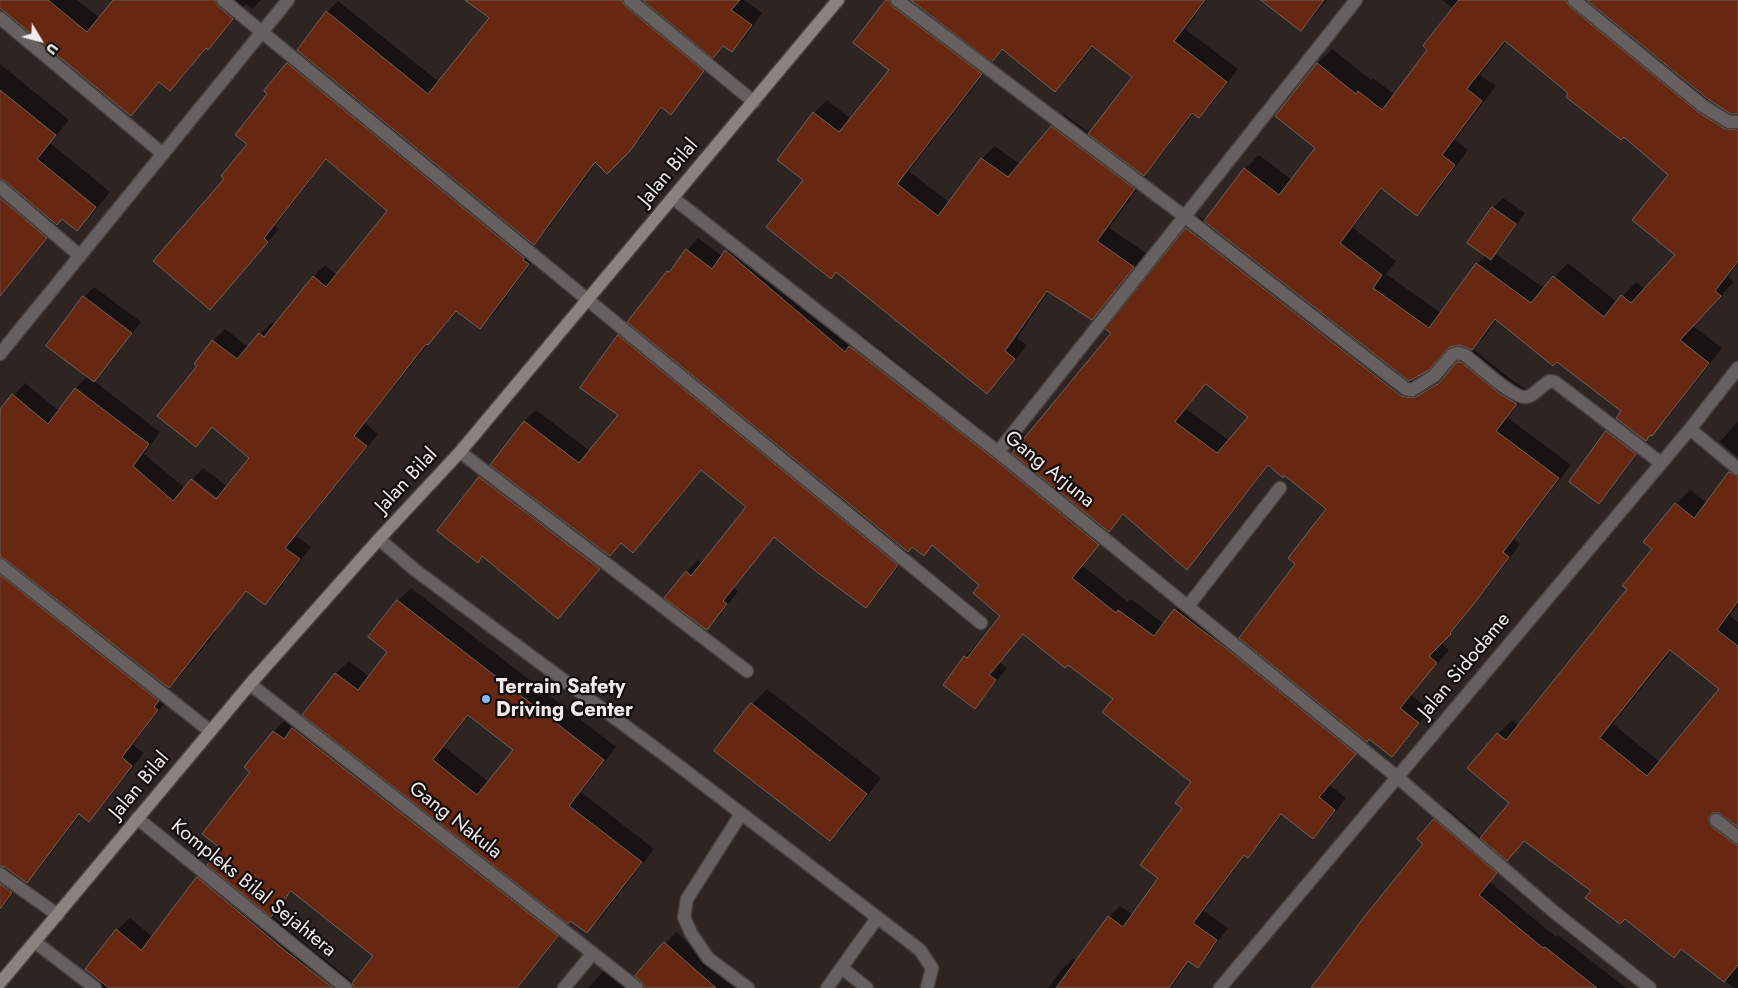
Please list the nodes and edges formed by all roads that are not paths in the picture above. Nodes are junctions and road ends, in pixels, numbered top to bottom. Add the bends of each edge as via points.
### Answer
1 (223, 0) edge
2 (288, 0) edge
3 (630, 0) edge
4 (838, 0) edge
5 (897, 0) edge
6 (1356, 0) edge
7 (1574, 0) edge
8 (0, 18) edge
9 (262, 32) junction
10 (754, 102) junction
11 (1738, 122) edge
12 (163, 154) junction
13 (0, 187) edge
14 (673, 198) junction
15 (1184, 216) junction
16 (80, 256) junction
17 (588, 299) junction
18 (0, 354) edge
19 (1736, 375) edge
20 (1690, 429) junction
21 (460, 452) junction
22 (998, 452) junction
23 (1660, 463) junction
24 (1738, 469) edge
25 (1280, 488) dead end
26 (379, 539) junction
27 (0, 565) edge
28 (1188, 606) junction
29 (981, 623) dead end
30 (747, 671) dead end
31 (250, 684) junction
32 (210, 731) junction
33 (1397, 777) junction
34 (741, 814) junction
35 (137, 818) junction
36 (1716, 820) dead end
37 (1738, 837) edge
38 (0, 874) edge
39 (58, 915) junction
40 (877, 918) junction
41 (35, 942) junction
42 (593, 953) junction
43 (842, 968) junction
44 (0, 983) edge
45 (95, 988) edge
46 (346, 988) edge
47 (564, 988) edge
48 (637, 988) edge
49 (748, 988) edge
50 (827, 988) edge
51 (867, 988) edge
52 (927, 988) edge
53 (1220, 988) edge
54 (1650, 988) edge

1 - 9 street
2 - 9 street
3 - 10 street
4 - 10 main road, Jalan Bilal
5 - 15 street
6 - 15 street
7 - 11 street via 1703,106 1729,122
8 - 12 street
9 - 12 street
9 - 17 street
10 - 14 main road, Jalan Bilal
12 - 16 street
13 - 16 street
14 - 17 main road, Jalan Bilal
14 - 22 street, Gang Arjuna
15 - 22 street
15 - 23 street via 1406,389 1412,390 1425,383 1452,356 1465,355 1507,389 1521,396 1527,397 1550,381 1554,382
16 - 18 street
17 - 21 main road, Jalan Bilal
17 - 29 street
19 - 20 street, Jalan Sidodame
20 - 23 street, Jalan Sidodame
20 - 24 street
21 - 26 main road, Jalan Bilal
21 - 30 street
22 - 28 street, Gang Arjuna
23 - 33 street, Jalan Sidodame
25 - 28 street
26 - 31 main road, Jalan Bilal
26 - 34 street via 415,570
27 - 32 street
28 - 33 street, Gang Arjuna
31 - 32 main road, Jalan Bilal
31 - 42 street, Gang Nakula
32 - 35 main road, Jalan Bilal
33 - 53 street, Jalan Sidodame
33 - 54 street, Gang Arjuna via 1553,911
34 - 40 street
34 - 49 street via 687,898 684,917 708,958
35 - 39 main road, Jalan Bilal
35 - 46 street, Kompleks Bilal Sejahtera
36 - 37 street
38 - 39 street
39 - 41 main road, Jalan Bilal
40 - 43 street
40 - 52 street via 920,950 932,968
41 - 44 main road, Jalan Bilal
41 - 45 street
42 - 47 street
42 - 48 street, Gang Nakula
43 - 50 street
43 - 51 street

